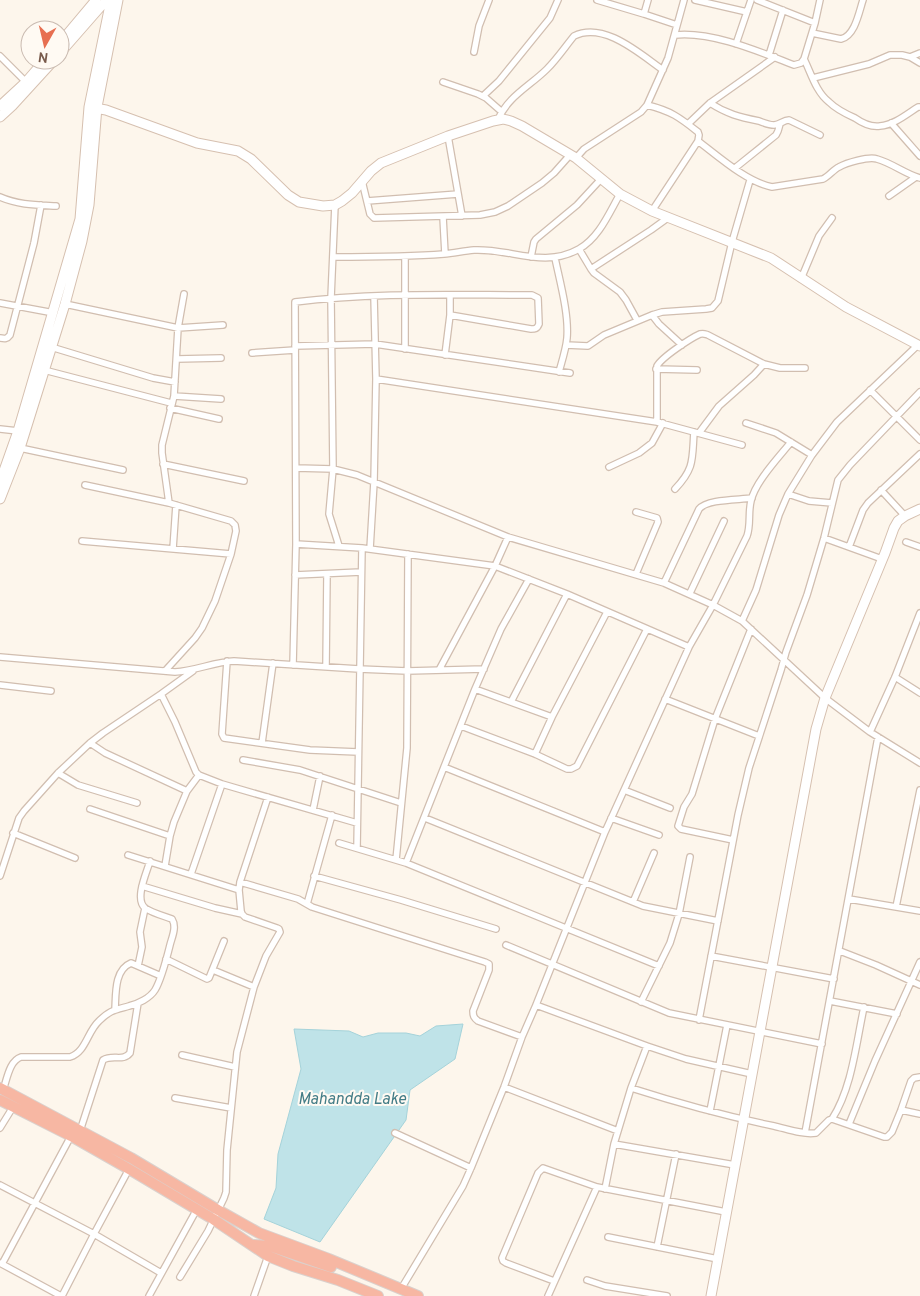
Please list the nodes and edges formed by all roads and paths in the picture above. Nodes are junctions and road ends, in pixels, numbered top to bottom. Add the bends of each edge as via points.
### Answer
1 (96, 0) edge
2 (110, 0) edge
3 (118, 0) edge
4 (489, 0) edge
5 (558, 0) edge
6 (598, 0) edge
7 (648, 0) edge
8 (684, 0) edge
9 (695, 0) edge
10 (751, 0) edge
11 (757, 0) edge
12 (820, 0) edge
13 (863, 0) edge
14 (614, 2) edge
15 (783, 10) junction
16 (747, 12) junction
17 (644, 14) junction
18 (87, 22) junction
19 (815, 22) junction
20 (676, 25) junction
21 (104, 30) junction
22 (70, 31) edge
23 (812, 33) junction
24 (675, 35) junction
25 (70, 42) edge
26 (736, 44) junction
27 (474, 52) dead end
28 (920, 53) edge
29 (0, 56) edge
30 (772, 56) junction
31 (910, 57) junction
32 (804, 59) junction
33 (920, 64) edge
34 (36, 70) edge
35 (45, 70) edge
36 (663, 70) junction
37 (813, 78) junction
38 (26, 82) junction
39 (443, 82) dead end
40 (483, 96) junction
41 (710, 103) junction
42 (647, 105) junction
43 (0, 106) edge
44 (93, 107) junction
45 (920, 107) edge
46 (500, 116) junction
47 (0, 117) edge
48 (891, 123) junction
49 (688, 124) junction
50 (780, 124) junction
51 (820, 135) dead end
52 (448, 136) junction
53 (698, 141) junction
54 (920, 156) edge
55 (573, 157) junction
56 (735, 168) junction
57 (918, 177) edge
58 (601, 179) junction
59 (362, 180) junction
60 (750, 180) junction
61 (458, 194) junction
62 (620, 194) junction
63 (0, 196) edge
64 (890, 196) dead end
65 (367, 201) junction
66 (41, 205) junction
67 (335, 205) junction
68 (56, 206) dead end
69 (652, 211) junction
70 (462, 216) junction
71 (443, 217) junction
72 (669, 217) junction
73 (832, 218) dead end
74 (732, 242) junction
75 (580, 249) junction
76 (445, 254) junction
77 (405, 256) junction
78 (333, 257) junction
79 (531, 257) junction
80 (555, 258) junction
81 (590, 269) junction
82 (801, 279) junction
83 (184, 294) dead end
84 (450, 295) junction
85 (374, 296) junction
86 (406, 296) junction
87 (331, 298) junction
88 (0, 303) edge
89 (65, 304) junction
90 (17, 307) junction
91 (53, 314) junction
92 (652, 314) junction
93 (450, 315) junction
94 (637, 320) junction
95 (224, 325) dead end
96 (178, 328) junction
97 (0, 338) edge
98 (375, 344) junction
99 (332, 345) junction
100 (566, 345) junction
101 (682, 345) junction
102 (919, 345) edge
103 (51, 348) junction
104 (295, 348) junction
105 (405, 349) junction
106 (252, 353) dead end
107 (446, 356) junction
108 (221, 358) dead end
109 (176, 360) junction
110 (764, 364) junction
111 (805, 368) dead end
112 (656, 369) junction
113 (44, 370) junction
114 (697, 370) dead end
115 (559, 372) junction
116 (570, 374) dead end
117 (376, 380) junction
118 (175, 382) junction
119 (870, 390) junction
120 (920, 392) edge
121 (174, 396) junction
122 (221, 399) dead end
123 (171, 406) junction
124 (897, 416) junction
125 (219, 419) dead end
126 (660, 422) junction
127 (746, 423) dead end
128 (0, 429) edge
129 (18, 431) junction
130 (697, 432) junction
131 (920, 440) edge
132 (791, 442) junction
133 (742, 445) dead end
134 (20, 448) junction
135 (920, 454) edge
136 (812, 455) junction
137 (163, 464) junction
138 (609, 467) dead end
139 (296, 468) junction
140 (333, 469) junction
141 (123, 470) dead end
142 (244, 481) dead end
143 (0, 482) edge
144 (374, 482) junction
145 (85, 485) dead end
146 (675, 489) dead end
147 (881, 490) junction
148 (788, 494) junction
149 (752, 498) junction
150 (0, 499) edge
151 (169, 503) junction
152 (832, 503) junction
153 (176, 505) junction
154 (920, 509) edge
155 (636, 512) dead end
156 (904, 516) junction
157 (724, 521) dead end
158 (508, 537) junction
159 (824, 538) junction
160 (82, 541) dead end
161 (906, 542) dead end
162 (296, 544) junction
163 (339, 546) junction
164 (849, 547) junction
165 (920, 547) edge
166 (362, 548) junction
167 (173, 549) junction
168 (370, 549) junction
169 (231, 554) junction
170 (408, 554) junction
171 (882, 559) junction
172 (495, 566) junction
173 (361, 572) junction
174 (327, 574) junction
175 (636, 574) junction
176 (295, 575) junction
177 (529, 579) junction
178 (664, 582) junction
179 (690, 593) junction
180 (567, 594) junction
181 (713, 605) junction
182 (607, 612) junction
183 (920, 613) edge
184 (742, 621) junction
185 (647, 629) junction
186 (751, 629) junction
187 (689, 647) junction
188 (0, 657) edge
189 (784, 660) junction
190 (227, 661) junction
191 (273, 664) junction
192 (293, 665) junction
193 (326, 667) junction
194 (484, 669) junction
195 (194, 670) junction
196 (359, 670) junction
197 (439, 670) junction
198 (165, 671) junction
199 (407, 671) junction
200 (894, 677) junction
201 (0, 686) edge
202 (475, 689) junction
203 (51, 691) dead end
204 (920, 692) edge
205 (161, 694) junction
206 (825, 698) junction
207 (665, 699) junction
208 (511, 702) junction
209 (552, 717) junction
210 (715, 719) junction
211 (461, 726) junction
212 (870, 732) junction
213 (759, 736) junction
214 (878, 737) junction
215 (90, 742) junction
216 (262, 743) junction
217 (358, 752) junction
218 (535, 754) junction
219 (243, 760) dead end
220 (920, 763) edge
221 (444, 767) junction
222 (58, 773) junction
223 (199, 775) junction
224 (320, 776) junction
225 (222, 784) junction
226 (358, 789) junction
227 (624, 790) junction
228 (920, 790) edge
229 (187, 791) junction
230 (268, 798) junction
231 (401, 802) junction
232 (137, 803) dead end
233 (670, 808) dead end
234 (90, 809) dead end
235 (314, 810) junction
236 (332, 816) junction
237 (425, 818) junction
238 (611, 818) junction
239 (357, 823) junction
240 (912, 825) junction
241 (920, 826) edge
242 (605, 832) junction
243 (13, 833) junction
244 (659, 835) dead end
245 (170, 836) junction
246 (733, 840) junction
247 (339, 843) dead end
248 (357, 848) junction
249 (654, 853) dead end
250 (128, 855) dead end
251 (690, 857) dead end
252 (75, 858) dead end
253 (396, 860) junction
254 (150, 861) junction
255 (406, 863) junction
256 (166, 866) junction
257 (191, 874) junction
258 (0, 876) edge
259 (314, 876) junction
260 (240, 882) junction
261 (585, 883) junction
262 (142, 886) junction
263 (239, 890) junction
264 (849, 899) junction
265 (633, 902) junction
266 (307, 904) junction
267 (896, 907) junction
268 (145, 908) junction
269 (920, 911) edge
270 (242, 914) junction
271 (679, 914) junction
272 (718, 921) junction
273 (566, 928) junction
274 (496, 929) dead end
275 (224, 941) dead end
276 (506, 945) dead end
277 (840, 951) junction
278 (711, 956) junction
279 (166, 959) junction
280 (920, 962) edge
281 (552, 964) junction
282 (138, 966) junction
283 (659, 966) junction
284 (772, 968) junction
285 (213, 970) junction
286 (160, 976) junction
287 (834, 979) junction
288 (912, 981) junction
289 (920, 985) edge
290 (254, 987) junction
291 (830, 1001) junction
292 (641, 1002) junction
293 (138, 1003) junction
294 (536, 1005) junction
295 (864, 1007) junction
296 (115, 1010) junction
297 (897, 1014) junction
298 (700, 1020) junction
299 (727, 1025) junction
300 (760, 1032) junction
301 (522, 1037) junction
302 (822, 1044) junction
303 (647, 1046) junction
304 (182, 1055) dead end
305 (235, 1067) junction
306 (719, 1067) junction
307 (752, 1074) junction
308 (920, 1077) edge
309 (504, 1088) junction
310 (631, 1088) junction
311 (1, 1093) edge
312 (175, 1098) dead end
313 (13, 1106) junction
314 (231, 1108) junction
315 (901, 1110) junction
316 (710, 1112) junction
317 (920, 1114) edge
318 (832, 1119) junction
319 (744, 1120) junction
320 (849, 1124) junction
321 (0, 1128) edge
322 (80, 1131) junction
323 (618, 1131) junction
324 (395, 1133) dead end
325 (805, 1133) junction
326 (71, 1136) junction
327 (614, 1144) junction
328 (676, 1154) junction
329 (735, 1165) junction
330 (130, 1168) junction
331 (471, 1168) junction
332 (0, 1185) edge
333 (597, 1187) junction
334 (605, 1189) junction
335 (666, 1201) junction
336 (35, 1204) junction
337 (197, 1209) junction
338 (726, 1212) junction
339 (216, 1215) junction
340 (259, 1233) junction
341 (94, 1234) junction
342 (608, 1237) dead end
343 (657, 1247) junction
344 (269, 1251) junction
345 (718, 1259) junction
346 (1, 1263) edge
347 (161, 1273) junction
348 (180, 1277) dead end
349 (587, 1280) dead end
350 (554, 1281) junction
351 (402, 1293) edge
352 (62, 1296) edge
353 (149, 1296) edge
354 (254, 1296) edge
355 (378, 1296) edge
356 (418, 1296) edge
357 (548, 1296) edge
358 (667, 1296) edge
359 (711, 1296) edge

1 - 22 street
2 - 18 street
2 - 21 street
3 - 44 street
4 - 27 street
5 - 40 street via 550,18
6 - 14 street
7 - 17 street
8 - 20 street
9 - 16 street
10 - 16 street
11 - 15 street
12 - 19 street
13 - 23 street via 846,37 841,39
14 - 17 street
15 - 19 street
15 - 30 street
16 - 26 street
17 - 20 street
18 - 21 street via 96,23
18 - 25 street
19 - 23 street
20 - 24 street
21 - 44 street
23 - 32 street
24 - 26 street via 694,34
24 - 36 street
26 - 30 street
28 - 31 street
29 - 38 street
30 - 32 street via 794,65
30 - 41 street
31 - 33 street
31 - 37 street via 890,55 869,64
32 - 37 street
34 - 38 street
35 - 47 street
36 - 42 street
36 - 46 street via 619,40 596,32 578,34 546,70 519,92
37 - 48 street via 822,96 838,109 871,126
38 - 43 street
39 - 40 street
40 - 46 street
41 - 49 street
41 - 50 street via 734,115
42 - 49 street via 666,110
42 - 55 street
44 - 67 street via 197,143 238,151 299,202
44 - 89 street via 89,205
44 - 91 street via 80,219
45 - 48 street
46 - 52 street
46 - 55 street
48 - 54 street
49 - 53 street via 698,132
50 - 51 street via 789,120
50 - 56 street via 776,135
52 - 59 street via 381,163
52 - 61 street
53 - 56 street
53 - 69 street
55 - 58 street
55 - 70 street via 508,206 495,212
56 - 60 street
57 - 60 street via 871,158 840,166 823,179 772,187
57 - 64 street
58 - 62 street
58 - 79 street via 577,205 536,239
59 - 65 street
59 - 67 street
60 - 74 street
61 - 65 street
61 - 70 street
62 - 69 street
62 - 75 street via 598,232
63 - 66 street via 15,202
65 - 71 street via 374,218
66 - 68 street
66 - 90 street
67 - 78 street
69 - 72 street
70 - 71 street
71 - 76 street
72 - 74 street
72 - 81 street
73 - 82 street via 819,236
74 - 82 street via 770,258
74 - 92 street via 722,288 712,308
75 - 80 street
75 - 81 street
76 - 77 street
76 - 79 street via 488,250
77 - 78 street
77 - 86 street
78 - 87 street
79 - 80 street
80 - 100 street via 568,328
81 - 94 street via 620,292
82 - 102 street
83 - 96 street
84 - 86 street
84 - 93 street
84 - 93 street via 536,296 539,324 531,329
85 - 86 street
85 - 87 street
85 - 98 street
86 - 105 street
87 - 99 street
87 - 104 street via 295,302
88 - 90 street
89 - 91 street
89 - 96 street
89 - 103 street
90 - 91 street
90 - 97 street via 10,335
91 - 129 street
92 - 94 street
92 - 101 street
93 - 107 street
94 - 100 street via 588,346
95 - 96 street
96 - 109 street
98 - 99 street
98 - 105 street
98 - 117 street
99 - 104 street
99 - 140 street
100 - 115 street
101 - 110 street via 704,334
101 - 112 street via 659,362
102 - 119 street
103 - 113 street
103 - 118 street
104 - 106 street
104 - 139 street
105 - 107 street
107 - 115 street
108 - 109 street
109 - 118 street
110 - 111 street
110 - 130 street via 719,406
112 - 114 street
112 - 126 street
113 - 123 street
113 - 134 street
115 - 116 street
117 - 126 street
117 - 144 street
118 - 121 street
119 - 124 street
119 - 136 street via 837,422
120 - 124 street
121 - 122 street
121 - 123 street
123 - 125 street
123 - 137 street via 162,445
124 - 131 street
124 - 152 street via 838,480
126 - 130 street
126 - 138 street via 652,443
127 - 132 street via 770,430
128 - 129 street
129 - 143 street
130 - 133 street
130 - 146 street via 692,464 686,478
132 - 136 street
132 - 149 street via 760,482
134 - 141 street
134 - 150 street
135 - 147 street
136 - 148 street
137 - 142 street
137 - 151 street
139 - 140 street
139 - 162 street
140 - 144 street
140 - 163 street via 329,514
144 - 158 street
144 - 168 street
145 - 151 street
147 - 156 street
147 - 164 street via 863,510
148 - 152 street via 809,501
148 - 184 street via 756,590
149 - 178 street via 702,505
149 - 181 street via 749,530
151 - 153 street
152 - 159 street
153 - 167 street
153 - 169 street via 231,521 236,531
154 - 156 street
155 - 175 street via 658,520
156 - 171 street via 894,528
157 - 179 street
158 - 172 street
158 - 175 street
159 - 164 street
159 - 189 street
160 - 167 street
161 - 165 street
162 - 163 street
162 - 176 street
163 - 166 street
164 - 171 street
166 - 168 street
166 - 173 street
167 - 169 street
168 - 170 street
169 - 198 street via 202,628
170 - 172 street
170 - 199 street
171 - 206 street
172 - 177 street
172 - 197 street
173 - 174 street
173 - 196 street
174 - 176 street
174 - 193 street
175 - 178 street
176 - 192 street
177 - 180 street
177 - 194 street via 501,629
178 - 179 street
179 - 181 street
180 - 182 street
180 - 208 street
181 - 184 street
181 - 187 street
182 - 185 street
182 - 209 street
183 - 200 street
184 - 186 street
185 - 187 street
185 - 218 street via 577,766 567,769
186 - 189 street
186 - 210 street
187 - 207 street
188 - 198 street
189 - 206 street
189 - 213 street
190 - 191 street
190 - 195 street
190 - 216 street via 223,736
191 - 192 street
191 - 216 street
192 - 193 street
193 - 196 street
194 - 197 street
194 - 202 street
195 - 198 street
195 - 205 street
196 - 199 street
196 - 217 street
197 - 199 street
199 - 231 street via 407,748
200 - 204 street
200 - 212 street
201 - 203 street
202 - 208 street
202 - 211 street
205 - 215 street
205 - 223 street
206 - 212 street
206 - 284 street via 816,729
207 - 210 street
207 - 227 street
208 - 209 street
209 - 218 street
210 - 213 street
210 - 246 street via 692,794 678,826
211 - 218 street
211 - 221 street
212 - 214 street
213 - 246 street
214 - 220 street
214 - 264 street
215 - 222 street
215 - 229 street via 105,753
216 - 217 street
217 - 226 street
219 - 224 street
221 - 237 street
221 - 242 street
222 - 232 street via 78,785
222 - 243 street via 24,811
223 - 225 street
223 - 229 street
224 - 226 street
224 - 235 street
225 - 230 street
225 - 257 street
226 - 231 street
226 - 239 street
227 - 233 street
227 - 238 street
228 - 240 street
229 - 245 street
230 - 235 street
230 - 260 street
231 - 253 street
234 - 245 street
235 - 236 street
236 - 239 street
236 - 259 street
237 - 255 street
237 - 261 street
238 - 242 street
238 - 244 street
239 - 248 street
240 - 241 street
240 - 267 street
242 - 261 street
243 - 252 street
243 - 258 street
245 - 256 street
246 - 272 street
247 - 248 street
248 - 253 street
249 - 265 street
250 - 254 street
251 - 271 street
253 - 255 street
254 - 256 street
254 - 262 street
255 - 273 street
256 - 257 street
257 - 263 street
259 - 266 street
259 - 274 street
260 - 263 street
260 - 266 street
261 - 265 street
261 - 273 street
262 - 268 street via 141,899
262 - 270 street
263 - 270 street
264 - 267 street
264 - 277 street
265 - 271 street
266 - 301 street via 486,962 489,970 473,1011 474,1018
267 - 269 street
268 - 279 street via 174,922
268 - 282 street
270 - 290 street via 280,932
271 - 272 street
271 - 283 street
272 - 278 street
273 - 281 street
273 - 283 street
275 - 285 street
276 - 281 street
277 - 287 street
277 - 288 street
278 - 284 street
278 - 298 street
279 - 285 street via 207,979
279 - 286 street
280 - 288 street
281 - 292 street
281 - 294 street
282 - 286 street
282 - 296 street via 130,963 120,972
283 - 292 street
284 - 287 street
284 - 300 street
285 - 290 street
286 - 293 street via 150,996
287 - 291 street
288 - 289 street
288 - 297 street
290 - 305 street
291 - 295 street
291 - 302 street
292 - 298 street
293 - 296 street
293 - 322 street via 130,1053 123,1058 103,1060
294 - 301 street
294 - 303 street
295 - 297 street
295 - 318 street via 847,1088
296 - 311 street via 97,1022 76,1055 17,1058
297 - 320 street
298 - 299 street
299 - 300 street
299 - 306 street
300 - 302 street
300 - 307 street
301 - 309 street
302 - 325 street
303 - 306 street via 686,1060
303 - 310 street
304 - 305 street
305 - 314 street
306 - 307 street
306 - 316 street
307 - 319 street
308 - 315 street via 910,1081
309 - 323 street
309 - 331 street
310 - 316 street
310 - 323 street
311 - 313 highway
311 - 322 highway
312 - 314 street
313 - 321 street
313 - 326 highway
314 - 339 street via 226,1192
315 - 317 street
315 - 320 street via 887,1137
316 - 319 street
318 - 320 street
318 - 325 street via 816,1133
319 - 325 street
319 - 329 street
322 - 339 highway via 131,1158
323 - 327 street
324 - 331 street
326 - 330 highway
326 - 336 street
327 - 328 street
327 - 334 street
328 - 329 street
328 - 335 street
329 - 338 street
330 - 337 highway
330 - 341 street
331 - 351 street
332 - 336 street
333 - 334 street
333 - 350 street
333 - 350 street via 543,1168 538,1173 502,1258 506,1263
334 - 335 street
335 - 338 street
335 - 343 street
336 - 341 street
336 - 346 street
337 - 339 highway
337 - 347 street
338 - 345 street
339 - 340 highway
339 - 344 highway via 251,1244
339 - 348 street
340 - 344 highway
340 - 351 highway via 329,1259
341 - 347 street
341 - 352 street
342 - 343 street
343 - 345 street
344 - 351 highway via 363,1278
344 - 354 street
344 - 355 highway via 293,1266
345 - 359 street
346 - 352 street
347 - 353 street
349 - 358 street
350 - 357 street
351 - 356 highway

